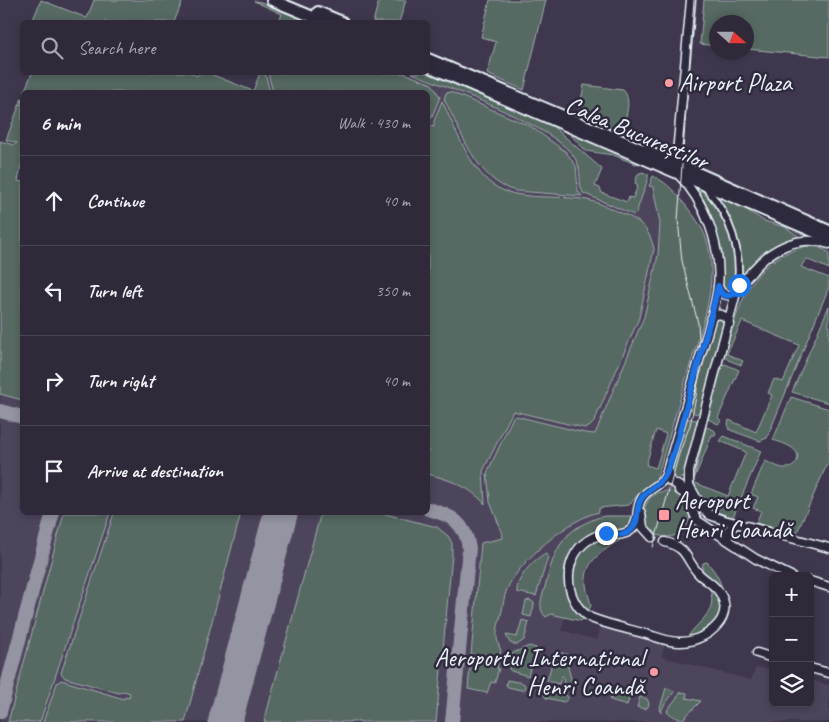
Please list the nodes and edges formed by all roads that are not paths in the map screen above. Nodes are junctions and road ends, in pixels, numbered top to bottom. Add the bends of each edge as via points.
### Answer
1 (272, 0) edge
2 (289, 0) edge
3 (691, 0) edge
4 (320, 20) edge
5 (337, 20) edge
6 (430, 60) edge
7 (430, 67) edge
8 (676, 168) junction
9 (704, 184) junction
10 (799, 221) junction
11 (829, 227) edge
12 (829, 231) edge
13 (829, 238) edge
14 (829, 243) edge
15 (718, 286) junction
16 (736, 293) junction
17 (711, 318) junction
18 (729, 324) junction
19 (668, 467) junction
20 (666, 486) dead end
21 (679, 490) tunnel mouth
22 (736, 524) junction
23 (706, 525) junction
24 (652, 537) dead end
25 (728, 540) junction
26 (664, 542) dead end
27 (829, 548) edge
28 (784, 572) edge
29 (814, 582) edge
30 (829, 587) edge
31 (757, 653) dead end
32 (769, 657) edge

1 - 4 highway
2 - 5 highway
3 - 8 street
6 - 8 highway, Calea Bucureștilor
7 - 8 highway, Calea Bucureștilor
8 - 9 highway, Calea Bucureștilor
8 - 10 highway, Calea Bucureștilor
8 - 15 street via 710,226 716,251
9 - 10 highway, Calea Bucureștilor
9 - 16 street via 721,207 732,231 738,259
10 - 11 highway
10 - 12 highway, Calea Bucureștilor
10 - 13 highway, Calea Bucureștilor
10 - 14 highway via 806,232
14 - 16 street via 809,240 776,250 753,270
15 - 16 street via 726,296
15 - 17 street
16 - 18 street
17 - 18 street via 722,314
17 - 19 street
18 - 22 street via 688,482 706,513
19 - 23 street via 668,478 691,495
19 - 26 street via 663,481 642,498 632,529 621,535 606,533 597,536 578,549 568,579 571,596 579,608 586,616 597,620 678,642 708,634 724,614 723,597 698,573 682,548
20 - 24 street via 650,493 643,505 642,523
21 - 23 street via 690,500 696,519
22 - 25 street via 728,530
22 - 27 street
23 - 25 street
25 - 28 street
29 - 30 street
31 - 32 street

